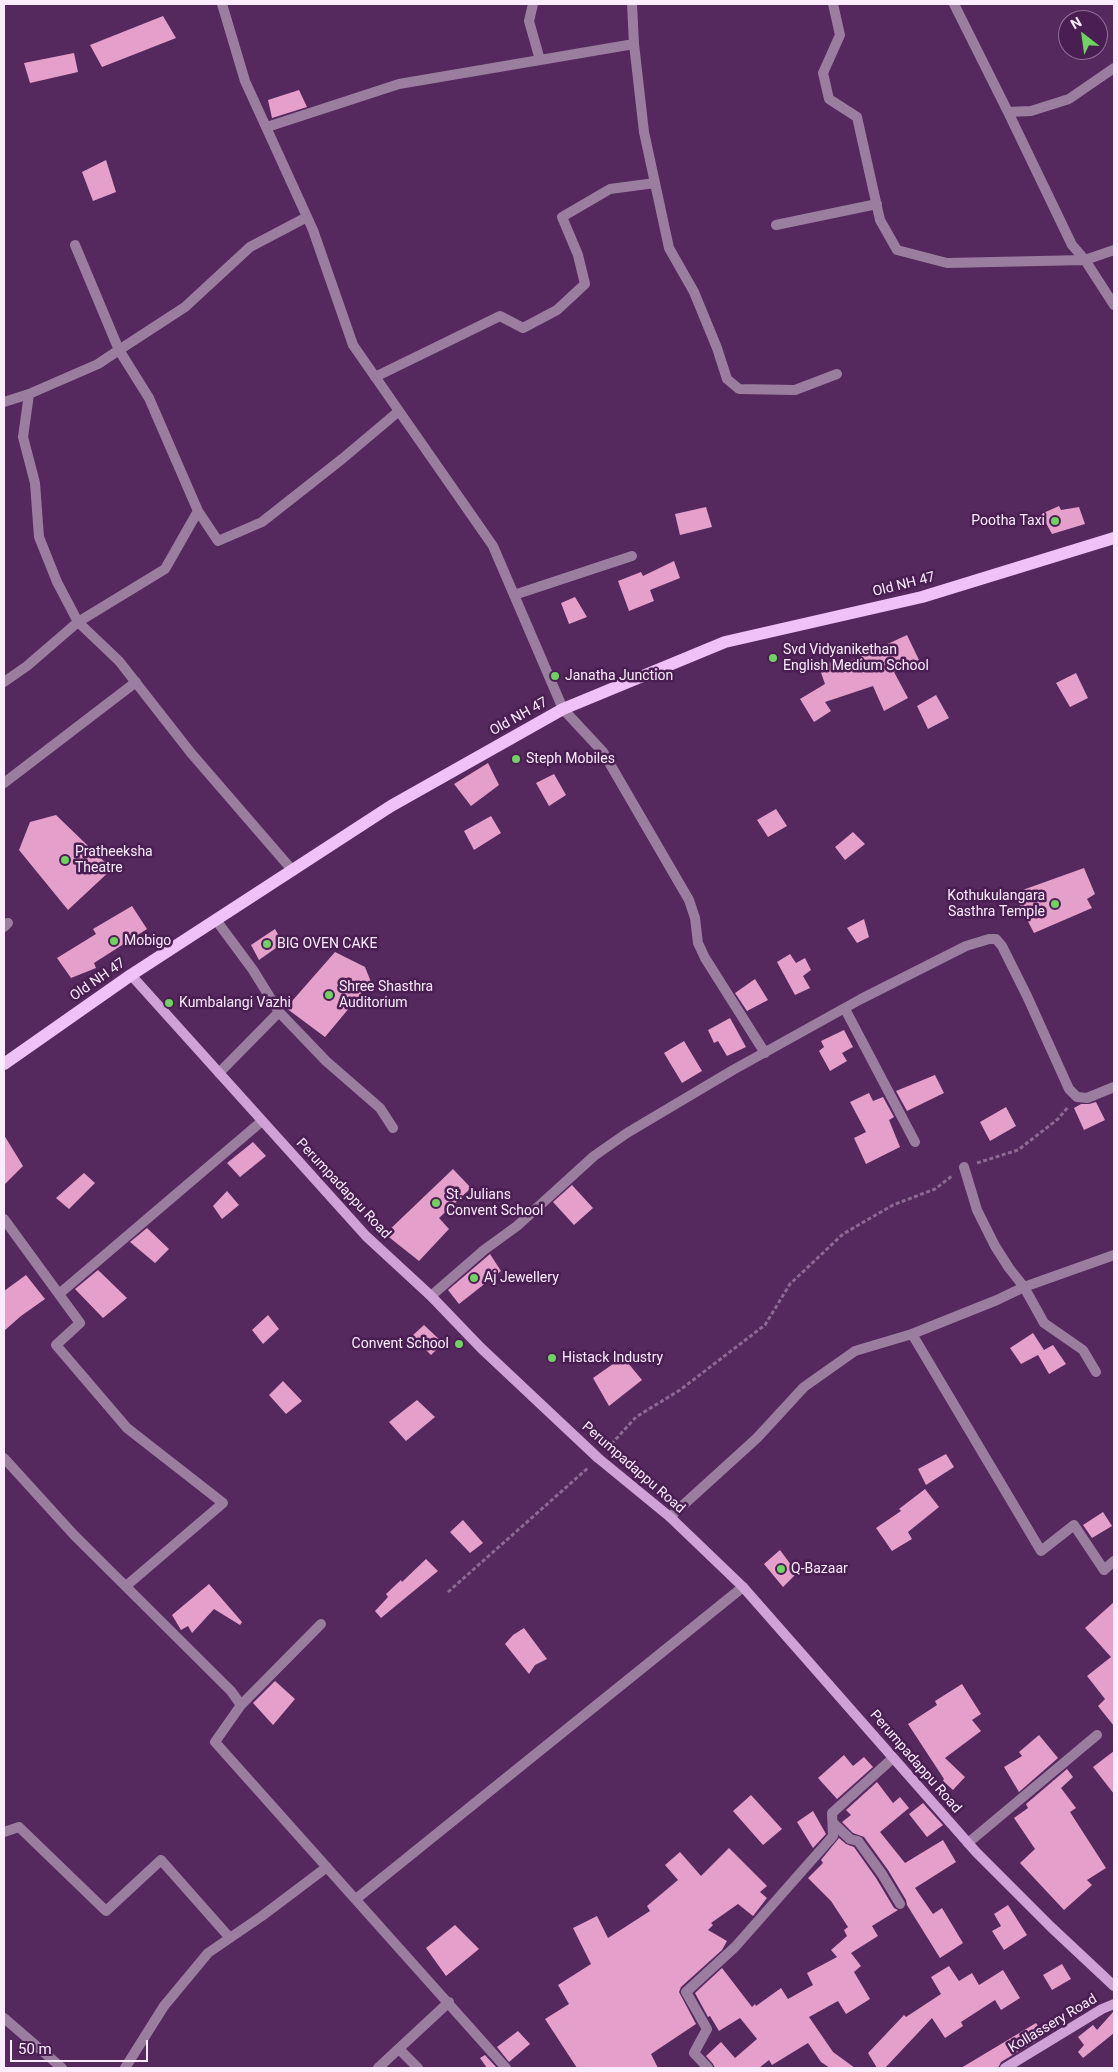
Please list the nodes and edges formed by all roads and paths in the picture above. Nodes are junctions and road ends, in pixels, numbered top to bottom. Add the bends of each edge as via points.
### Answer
1 (222, 4) edge
2 (533, 4) edge
3 (632, 4) edge
4 (833, 4) edge
5 (954, 4) edge
6 (634, 44) junction
7 (540, 60) junction
8 (1114, 68) edge
9 (1008, 112) junction
10 (267, 127) junction
11 (655, 183) junction
12 (877, 204) junction
13 (307, 216) junction
14 (776, 225) dead end
15 (75, 245) dead end
16 (1114, 250) edge
17 (1085, 260) junction
18 (1114, 305) edge
19 (119, 350) junction
20 (837, 374) dead end
21 (375, 377) junction
22 (29, 394) junction
23 (4, 402) edge
24 (398, 411) junction
25 (198, 511) junction
26 (1114, 538) edge
27 (632, 556) dead end
28 (514, 596) junction
29 (78, 622) junction
30 (4, 682) edge
31 (136, 682) junction
32 (563, 709) junction
33 (4, 783) edge
34 (293, 870) junction
35 (216, 920) junction
36 (131, 975) junction
37 (845, 1009) junction
38 (279, 1012) junction
39 (765, 1053) junction
40 (4, 1064) edge
41 (219, 1073) junction
42 (1114, 1087) edge
43 (1077, 1097) junction
44 (262, 1121) junction
45 (393, 1128) dead end
46 (915, 1142) dead end
47 (964, 1167) junction
48 (4, 1219) edge
49 (1114, 1255) edge
50 (1024, 1287) junction
51 (59, 1294) junction
52 (430, 1296) junction
53 (912, 1334) junction
54 (1096, 1372) dead end
55 (4, 1458) edge
56 (598, 1458) junction
57 (670, 1517) junction
58 (1114, 1561) edge
59 (126, 1586) junction
60 (743, 1588) junction
61 (448, 1592) dead end
62 (321, 1624) dead end
63 (241, 1705) junction
64 (1097, 1735) dead end
65 (893, 1758) junction
66 (833, 1823) junction
67 (4, 1832) edge
68 (968, 1843) junction
69 (327, 1867) junction
70 (356, 1899) junction
71 (900, 1904) dead end
72 (230, 1938) junction
73 (1114, 1986) edge
74 (449, 2002) junction
75 (1114, 2004) edge
76 (4, 2018) edge
77 (400, 2050) junction
78 (62, 2068) edge
79 (125, 2068) edge
80 (378, 2068) edge
81 (418, 2068) edge
82 (506, 2068) edge
83 (708, 2068) edge
84 (1006, 2068) edge

1 - 10 street via 245,81
2 - 7 street via 529,21
3 - 6 street
4 - 12 street via 840,34 823,73 829,99 857,117
5 - 9 street
6 - 7 street
6 - 11 street via 644,132
7 - 10 street via 399,84
8 - 9 street via 1069,99 1031,111
9 - 17 street via 1072,245
10 - 13 street
11 - 20 street via 669,248 694,292 727,379 739,389 795,390
11 - 21 street via 610,189 562,217 578,255 585,284 557,310 523,328 500,316
12 - 14 street
12 - 17 street via 880,220 898,250 947,264
13 - 19 street via 250,247 186,307
13 - 21 street via 353,345
15 - 19 street
16 - 17 street
17 - 18 street
19 - 22 street via 98,364
19 - 25 street via 149,398
21 - 24 street
22 - 23 street
22 - 29 street via 23,437 35,483 39,537
24 - 25 street via 262,522 218,541
24 - 28 street via 493,546
25 - 29 street via 165,569
26 - 32 main road, Old NH 47 via 922,597 725,642
27 - 28 street
28 - 32 street
29 - 30 street
29 - 31 street
31 - 33 street
31 - 34 street via 192,753
32 - 34 main road, Old NH 47 via 391,806
32 - 39 street via 603,752 689,900 704,958
34 - 35 main road, Old NH 47
35 - 36 main road, Old NH 47
35 - 38 street
36 - 40 main road, Old NH 47
36 - 41 main road, Perumpadappu Road
37 - 39 street
37 - 43 street via 966,946 996,939 1027,996 1069,1089
37 - 46 street
38 - 41 street
38 - 45 street via 326,1061 380,1108
39 - 52 street via 626,1133 594,1156 517,1226
41 - 44 main road, Perumpadappu Road
42 - 43 street via 1087,1098
43 - 47 path via 1058,1119 1018,1150
44 - 51 street
44 - 52 main road, Perumpadappu Road via 366,1236
47 - 50 street via 977,1210 995,1246
47 - 56 path via 935,1189 893,1205 843,1234 790,1284 765,1325 680,1390 636,1417
48 - 51 street
49 - 50 street
50 - 53 street
50 - 54 street via 1044,1323 1083,1350
51 - 59 street via 80,1322 56,1345 127,1428 223,1503
52 - 56 main road, Perumpadappu Road
53 - 57 street via 855,1351 804,1387 757,1438
53 - 58 street via 1041,1551 1074,1525 1104,1570
55 - 59 street
56 - 57 main road, Perumpadappu Road
56 - 61 path
57 - 60 main road, Perumpadappu Road
59 - 63 street via 231,1691
60 - 65 main road, Perumpadappu Road
60 - 70 street
62 - 63 street
63 - 69 street via 215,1742
64 - 68 street
65 - 66 street via 832,1813
65 - 68 main road, Perumpadappu Road
66 - 71 street via 850,1839 858,1841
66 - 83 street via 833,1836 735,1947 686,1992 707,2029 694,2052
67 - 72 street via 19,1827 106,1911 161,1860
68 - 73 main road, Perumpadappu Road via 1051,1928
69 - 70 street
69 - 72 street
70 - 74 street
72 - 79 street via 208,1953 164,2006
74 - 77 street
74 - 82 street
75 - 84 main road, Kollassery Road
76 - 78 street
77 - 80 street
77 - 81 street

